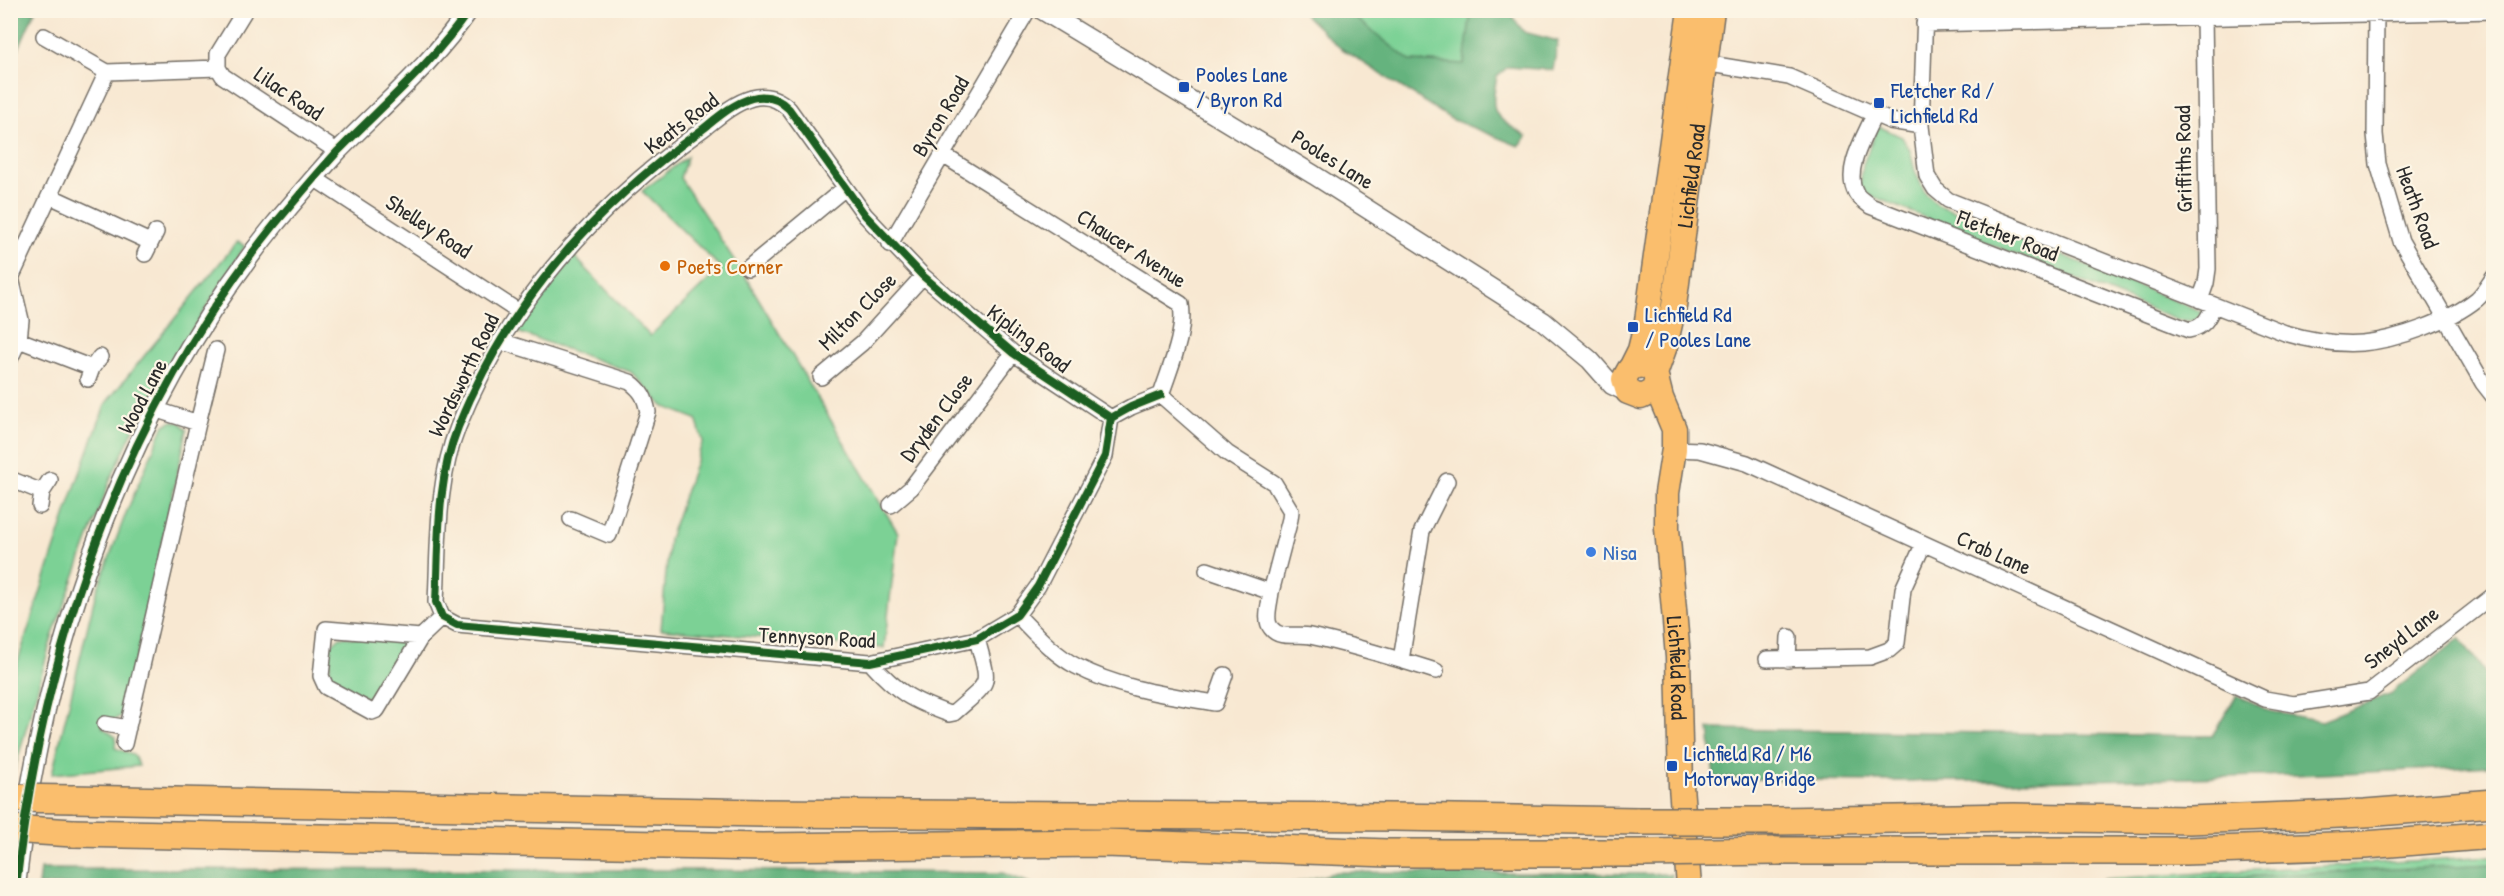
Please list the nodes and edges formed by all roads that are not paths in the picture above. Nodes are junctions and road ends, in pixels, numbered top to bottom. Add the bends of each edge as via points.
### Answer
1 (245, 10) edge
2 (469, 10) edge
3 (1028, 10) edge
4 (1042, 10) edge
5 (1690, 10) edge
6 (1712, 10) edge
7 (2493, 11) edge
8 (2376, 12) edge
9 (2204, 16) junction
10 (1924, 17) edge
11 (44, 36) dead end
12 (1694, 61) junction
13 (218, 68) junction
14 (107, 72) junction
15 (1874, 115) junction
16 (1921, 126) junction
17 (338, 152) junction
18 (943, 155) junction
19 (314, 178) junction
20 (845, 188) junction
21 (50, 196) junction
22 (150, 243) dead end
23 (890, 244) junction
24 (748, 268) dead end
25 (923, 276) junction
26 (2493, 277) edge
27 (2207, 302) junction
28 (519, 312) junction
29 (2446, 318) junction
30 (19, 340) junction
31 (500, 341) junction
32 (216, 350) dead end
33 (1013, 353) junction
34 (10, 359) edge
35 (1590, 360) junction
36 (93, 368) dead end
37 (1630, 369) junction
38 (821, 377) dead end
39 (1656, 377) junction
40 (1161, 395) junction
41 (1633, 395) junction
42 (2493, 397) edge
43 (154, 409) junction
44 (1111, 418) junction
45 (198, 423) junction
46 (1674, 448) junction
47 (10, 479) edge
48 (1447, 481) dead end
49 (44, 492) dead end
50 (891, 505) dead end
51 (571, 519) dead end
52 (1923, 545) junction
53 (1207, 570) dead end
54 (1271, 592) junction
55 (2493, 595) edge
56 (1017, 615) junction
57 (442, 617) junction
58 (421, 637) junction
59 (1789, 637) dead end
60 (977, 639) junction
61 (1767, 659) dead end
62 (1401, 660) junction
63 (1788, 660) junction
64 (870, 662) junction
65 (1436, 671) dead end
66 (1225, 675) dead end
67 (2294, 704) joint
68 (105, 724) dead end
69 (128, 728) junction
70 (124, 744) dead end
71 (10, 798) edge
72 (2493, 803) edge
73 (10, 829) edge
74 (2493, 835) edge
75 (16, 885) edge
76 (1689, 885) edge

1 - 13 street via 218,54
2 - 17 street, Wood Lane via 438,51
3 - 18 street, Byron Road
4 - 35 street, Pooles Lane via 1314,175 1543,321
5 - 12 main road, Lichfield Road
6 - 12 main road, Lichfield Road
7 - 8 street
8 - 9 street
8 - 29 street, Heath Road via 2378,164 2401,241
9 - 10 street
9 - 27 street, Griffiths Road
10 - 16 street, Fletcher Road
11 - 14 street
12 - 15 street via 1790,77
12 - 37 main road, Lichfield Road via 1647,321 1640,350
12 - 39 main road, Lichfield Road via 1674,306
13 - 14 street
13 - 17 street, Lilac Road via 223,76
14 - 21 street
15 - 16 street
15 - 27 street, Fletcher Road via 1854,161 1852,180 1856,194 1870,206 2189,330 2207,321
16 - 27 street, Fletcher Road via 1927,176 1948,200
17 - 19 street, Wood Lane
18 - 23 street, Byron Road
18 - 40 street, Chaucer Avenue via 1180,304 1181,330
19 - 28 street, Shelley Road
19 - 43 street, Wood Lane via 207,318
20 - 23 street, Keats Road
20 - 24 street
20 - 28 street, Keats Road via 789,109 773,98 753,97 736,104 694,135 627,190 540,282
21 - 22 street
21 - 30 street via 10,278 21,320
23 - 25 street, Kipling Road
25 - 33 street, Kipling Road
25 - 38 street, Milton Close via 862,343
26 - 29 street, Fletcher Road via 2475,300
27 - 29 street, Fletcher Road via 2285,333 2324,341 2361,343 2388,338
28 - 31 street, Wordsworth Road
29 - 42 street, Heath Road
30 - 34 street
30 - 36 street
31 - 51 street via 630,382 645,399 648,412 609,535
31 - 57 street, Wordsworth Road via 458,428 441,487 436,602
32 - 45 street
33 - 44 street, Kipling Road
33 - 50 street, Dryden Close via 911,488
35 - 37 street, Pooles Lane via 1605,367
35 - 41 street, Pooles Lane via 1612,385
37 - 39 main road via 1647,366
37 - 41 main road via 1624,383
39 - 41 main road via 1656,387 1650,395
39 - 46 main road, Lichfield Road via 1674,429
40 - 44 street
40 - 54 street via 1227,453 1274,483 1285,498 1290,519
41 - 46 main road via 1648,412 1659,434
43 - 45 street, Wood Lane
43 - 75 street, Wood Lane via 100,528 65,636 30,786
44 - 56 street, Tennyson Road via 1105,456 1038,586
45 - 69 street
46 - 52 street, Crab Lane via 1700,450 1747,463
46 - 76 main road, Lichfield Road via 1667,493 1667,528 1678,657 1681,786
47 - 49 street
48 - 62 street via 1422,531
52 - 63 street via 1903,589 1897,643 1889,650 1870,657
52 - 67 street, Crab Lane via 2265,699
53 - 54 street
54 - 62 street via 1267,622 1279,635 1301,634 1341,642
55 - 67 street, Sneyd Lane via 2368,692
56 - 60 street, Tennyson Road
56 - 66 street via 1047,645 1075,665 1154,693 1215,703
57 - 58 street
57 - 64 street, Tennyson Road via 457,625
58 - 58 street via 376,710 372,712 326,687 321,676 326,629
59 - 63 street
60 - 64 street, Tennyson Road
60 - 64 street, Tennyson Road via 987,677 984,686 954,713 913,701 888,683
61 - 63 street
62 - 65 street
68 - 69 street
69 - 70 street
71 - 72 highway, bridge via 762,813 1638,821 2014,817 2189,820
73 - 74 highway, bridge via 762,847 1105,843 1388,853 2185,851 2365,845

